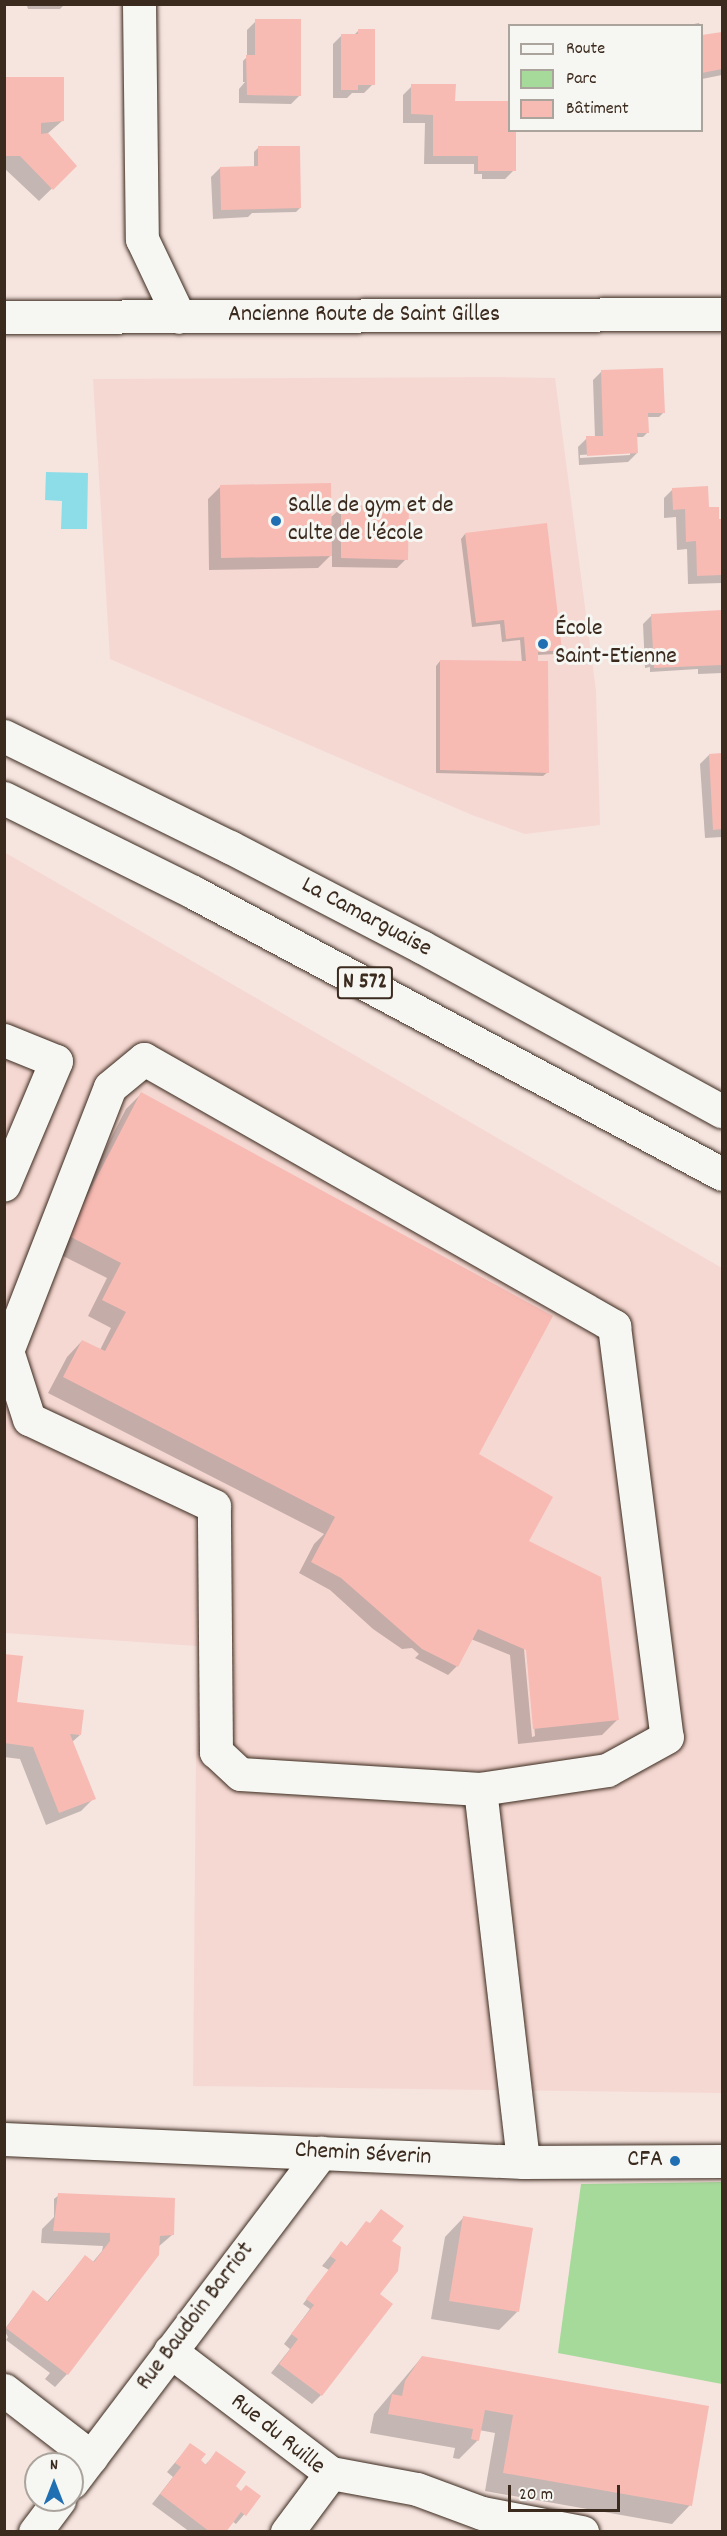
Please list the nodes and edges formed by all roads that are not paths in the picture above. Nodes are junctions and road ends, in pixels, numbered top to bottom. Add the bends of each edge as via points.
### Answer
1 (139, 4) edge
2 (723, 314) edge
3 (4, 316) edge
4 (179, 317) junction
5 (4, 736) edge
6 (4, 798) edge
7 (4, 1040) edge
8 (618, 1054) junction
9 (723, 1102) edge
10 (723, 1111) edge
11 (723, 1174) edge
12 (4, 1184) edge
13 (480, 1789) junction
14 (4, 2139) edge
15 (321, 2153) junction
16 (723, 2161) edge
17 (523, 2162) junction
18 (170, 2351) junction
19 (4, 2390) edge
20 (64, 2452) edge
21 (84, 2467) edge
22 (331, 2473) junction
23 (50, 2512) edge
24 (35, 2532) edge
25 (287, 2532) edge
26 (582, 2532) edge

1 - 4 main road via 142,239
2 - 4 main road, Ancienne Route de Saint Gilles
3 - 4 main road, Ancienne Route de Saint Gilles
5 - 8 main road, La Camarguaise / N 572 via 372,921
6 - 11 main road, N 572 via 203,898
7 - 12 main road via 56,1061
8 - 9 main road
8 - 10 main road, La Camarguaise / N 572
13 - 13 main road via 607,1770 667,1737 614,1326 144,1059 110,1087 7,1352 29,1419 214,1506 216,1752 240,1774
13 - 17 main road
14 - 15 main road, Chemin Séverin
15 - 17 main road, Chemin Séverin
15 - 18 main road, Rue Baudoin Barriot
16 - 17 main road, Chemin Séverin
18 - 21 main road, Rue Baudoin Barriot
18 - 22 main road, Rue du Ruille
19 - 20 main road
22 - 25 main road, Rue du Ruille
22 - 26 main road via 417,2489 482,2513
23 - 24 main road

